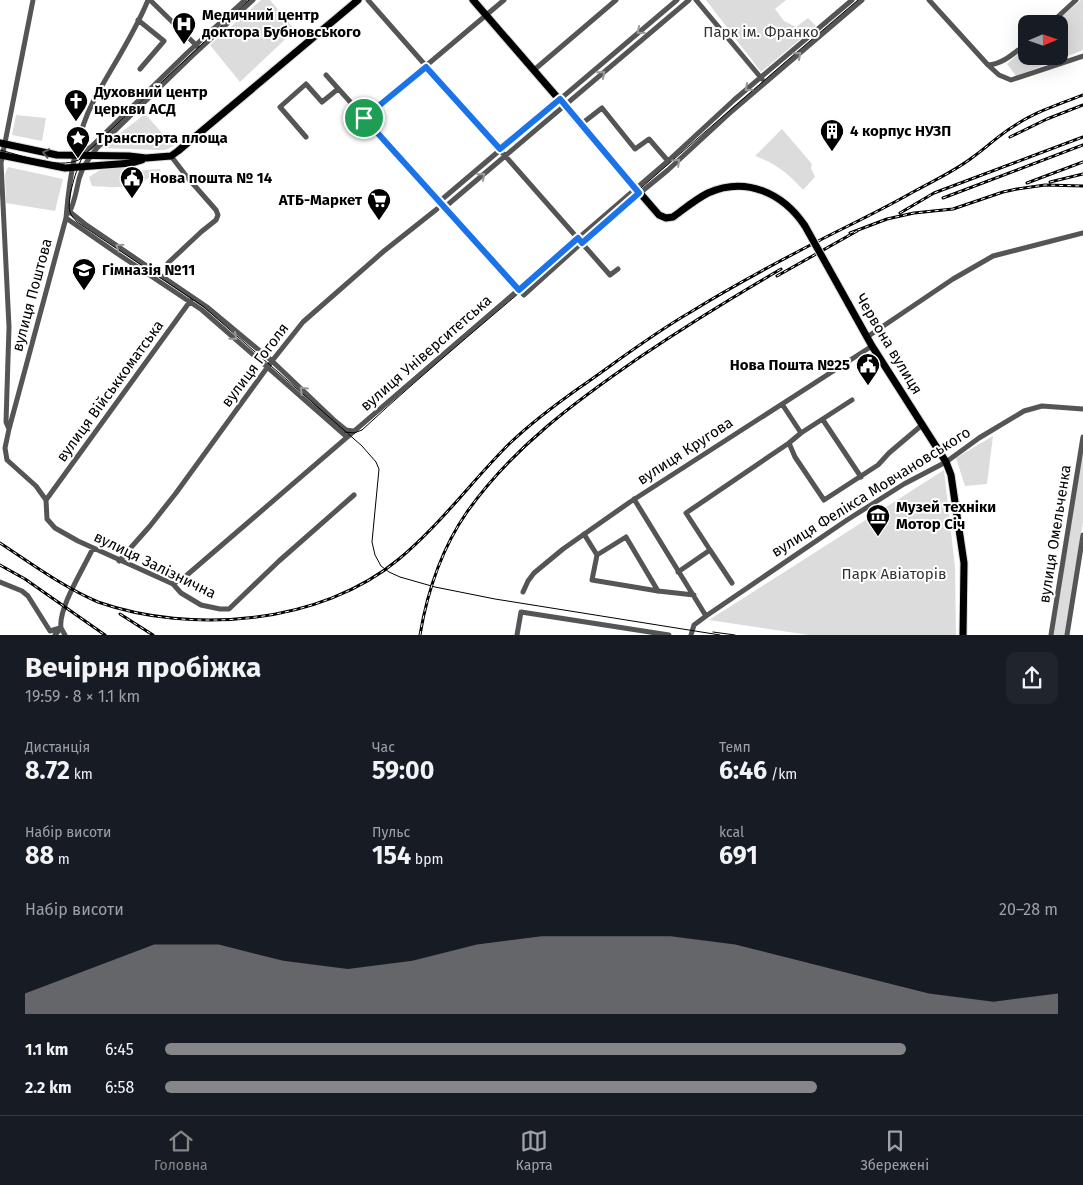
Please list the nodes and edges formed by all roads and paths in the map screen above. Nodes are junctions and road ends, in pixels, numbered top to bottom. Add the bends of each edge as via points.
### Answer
1 (33, 0) edge
2 (149, 0) edge
3 (245, 0) edge
4 (253, 0) edge
5 (358, 0) edge
6 (368, 0) edge
7 (472, 0) edge
8 (504, 0) edge
9 (616, 0) edge
10 (677, 0) edge
11 (688, 0) edge
12 (696, 0) edge
13 (852, 0) edge
14 (862, 0) edge
15 (929, 0) edge
16 (1076, 0) edge
17 (486, 15) junction
18 (1060, 15) edge
19 (138, 20) junction
20 (198, 47) junction
21 (1018, 50) edge
22 (1083, 56) edge
23 (988, 65) junction
24 (426, 67) junction
25 (140, 69) dead end
26 (534, 70) junction
27 (326, 75) dead end
28 (761, 77) junction
29 (765, 83) junction
30 (338, 88) junction
31 (560, 99) junction
32 (565, 106) junction
33 (364, 118) junction
34 (580, 124) junction
35 (306, 137) dead end
36 (2, 143) edge
37 (500, 149) junction
38 (1, 155) edge
39 (75, 156) junction
40 (91, 156) junction
41 (171, 156) junction
42 (506, 156) junction
43 (146, 158) junction
44 (668, 161) junction
45 (84, 166) junction
46 (74, 168) junction
47 (637, 191) junction
48 (440, 202) junction
49 (445, 207) junction
50 (68, 209) junction
51 (437, 209) dead end
52 (66, 218) junction
53 (1083, 233) edge
54 (578, 238) junction
55 (582, 243) junction
56 (168, 263) dead end
57 (618, 269) dead end
58 (519, 290) junction
59 (194, 296) junction
60 (190, 302) junction
61 (867, 337) junction
62 (872, 346) junction
63 (272, 361) junction
64 (268, 366) junction
65 (852, 400) dead end
66 (782, 404) junction
67 (1083, 409) edge
68 (823, 420) junction
69 (922, 425) junction
70 (9, 429) junction
71 (353, 431) junction
72 (801, 433) junction
73 (346, 437) junction
74 (1083, 437) edge
75 (789, 443) junction
76 (946, 462) junction
77 (861, 477) junction
78 (354, 495) dead end
79 (634, 499) junction
80 (46, 500) junction
81 (584, 534) junction
82 (1083, 535) edge
83 (93, 548) junction
84 (710, 550) junction
85 (598, 555) junction
86 (119, 561) junction
87 (678, 572) junction
88 (0, 582) edge
89 (732, 583) dead end
90 (173, 584) junction
91 (658, 591) junction
92 (523, 592) dead end
93 (694, 595) junction
94 (706, 616) junction
95 (61, 628) junction
96 (55, 635) edge
97 (65, 635) edge
98 (517, 635) edge
99 (669, 635) edge
100 (691, 635) edge
101 (963, 635) edge
102 (1051, 635) edge
103 (1067, 635) edge

1 - 36 street
2 - 19 street
2 - 20 street
3 - 20 street
4 - 20 street
5 - 41 main road
6 - 24 street
7 - 17 main road
8 - 17 street
9 - 26 street
10 -> 31 street
32 -> 11 street
12 - 28 street
13 - 28 street, вулиця Університетська
29 -> 14 street, вулиця Університетська
15 - 23 street
16 - 18 street
17 - 24 street
17 - 26 main road
19 - 25 street via 164,41
19 - 39 street via 93,102
20 - 39 street via 91,147
20 - 40 street
21 - 23 street via 1003,61
22 - 23 street via 1011,80
24 - 33 street
24 - 37 street
26 - 31 main road
27 - 30 street
28 - 29 street
28 -> 44 street, вулиця Університетська
47 -> 29 street, вулиця Університетська via 668,170
30 - 33 street
30 - 35 street via 322,102 306,84 280,107
31 - 32 main road
31 - 37 street
32 - 34 main road
32 - 42 street
33 - 48 street
34 - 44 street via 602,108 635,149 648,139
34 - 47 main road
36 - 38 street
39 -> 36 main road via 57,156
37 - 42 street
37 - 48 street
38 - 46 main road
38 - 70 street via 9,327 6,422
39 - 40 main road
39 - 46 street
40 - 43 main road
40 - 45 street, вулиця Поштова
41 - 43 main road
41 - 56 street via 218,215
49 -> 42 street
42 - 54 street
43 - 45 main road via 132,163
44 - 47 street, вулиця Університетська
45 - 46 main road
45 - 50 street, вулиця Поштова via 73,206
46 - 50 street
47 - 54 street, вулиця Університетська
47 - 55 street, вулиця Університетська
47 - 61 main road, Червона вулиця, bridge via 659,215 666,218 673,217 708,193 724,188 739,185 773,195 789,206 805,226
48 - 49 street
49 - 58 street
50 - 52 street, вулиця Поштова
59 -> 50 street via 98,233
51 - 63 street, вулиця Гоголя via 303,322
52 - 60 street
52 - 70 street, вулиця Поштова
53 - 61 street via 993,256
54 - 55 street
54 - 58 street, вулиця Університетська
55 - 57 street via 610,275
55 - 58 street, вулиця Університетська via 524,295
58 - 71 street, вулиця Університетська
59 - 60 street, вулиця Військкоматська
59 - 63 street
60 -> 64 street
60 - 80 street, вулиця Військкоматська
61 - 62 main road, Червона вулиця
62 - 66 street, вулиця Кругова
62 - 69 main road, Червона вулиця
63 - 64 street, вулиця Гоголя
71 -> 63 street via 346,430 335,421
64 - 73 street
64 - 86 street, вулиця Гоголя via 176,492
65 - 68 street
66 - 72 street
66 - 79 street, вулиця Кругова
67 - 76 street, вулиця Фелікса Мовчановського via 1042,406 1024,411
68 - 72 street
68 - 77 street
69 - 76 main road, Червона вулиця
69 - 77 street
70 - 80 street, вулиця Поштова via 5,448 7,460 36,486
71 - 73 street, вулиця Університетська
72 - 75 street
73 - 90 street, вулиця Університетська via 266,509 187,576
74 - 102 street, вулиця Омельченка
75 - 77 street via 824,500
75 - 84 street via 686,513
76 - 94 street, вулиця Фелікса Мовчановського via 847,520
76 - 101 main road, Червона вулиця via 951,475 964,563
78 - 90 street, вулиця Залізнична via 229,609 201,605
79 - 81 street, вулиця Кругова
79 - 87 street
80 - 83 street, вулиця Залізнична via 47,519 51,524
81 - 85 street
81 - 92 street, вулиця Кругова via 534,573
82 - 103 street, вулиця Омельченка
83 - 86 street, вулиця Залізнична
83 - 95 street via 64,608
84 - 87 street
84 - 89 street
85 - 91 street via 592,580
85 - 91 street via 626,537
86 - 90 street, вулиця Залізнична
87 - 93 street
88 - 95 street via 28,596 50,631
91 - 93 street
93 - 94 street
94 - 100 street, вулиця Фелікса Мовчановського via 694,625
95 - 96 street
95 - 97 street
98 - 99 street via 521,612

